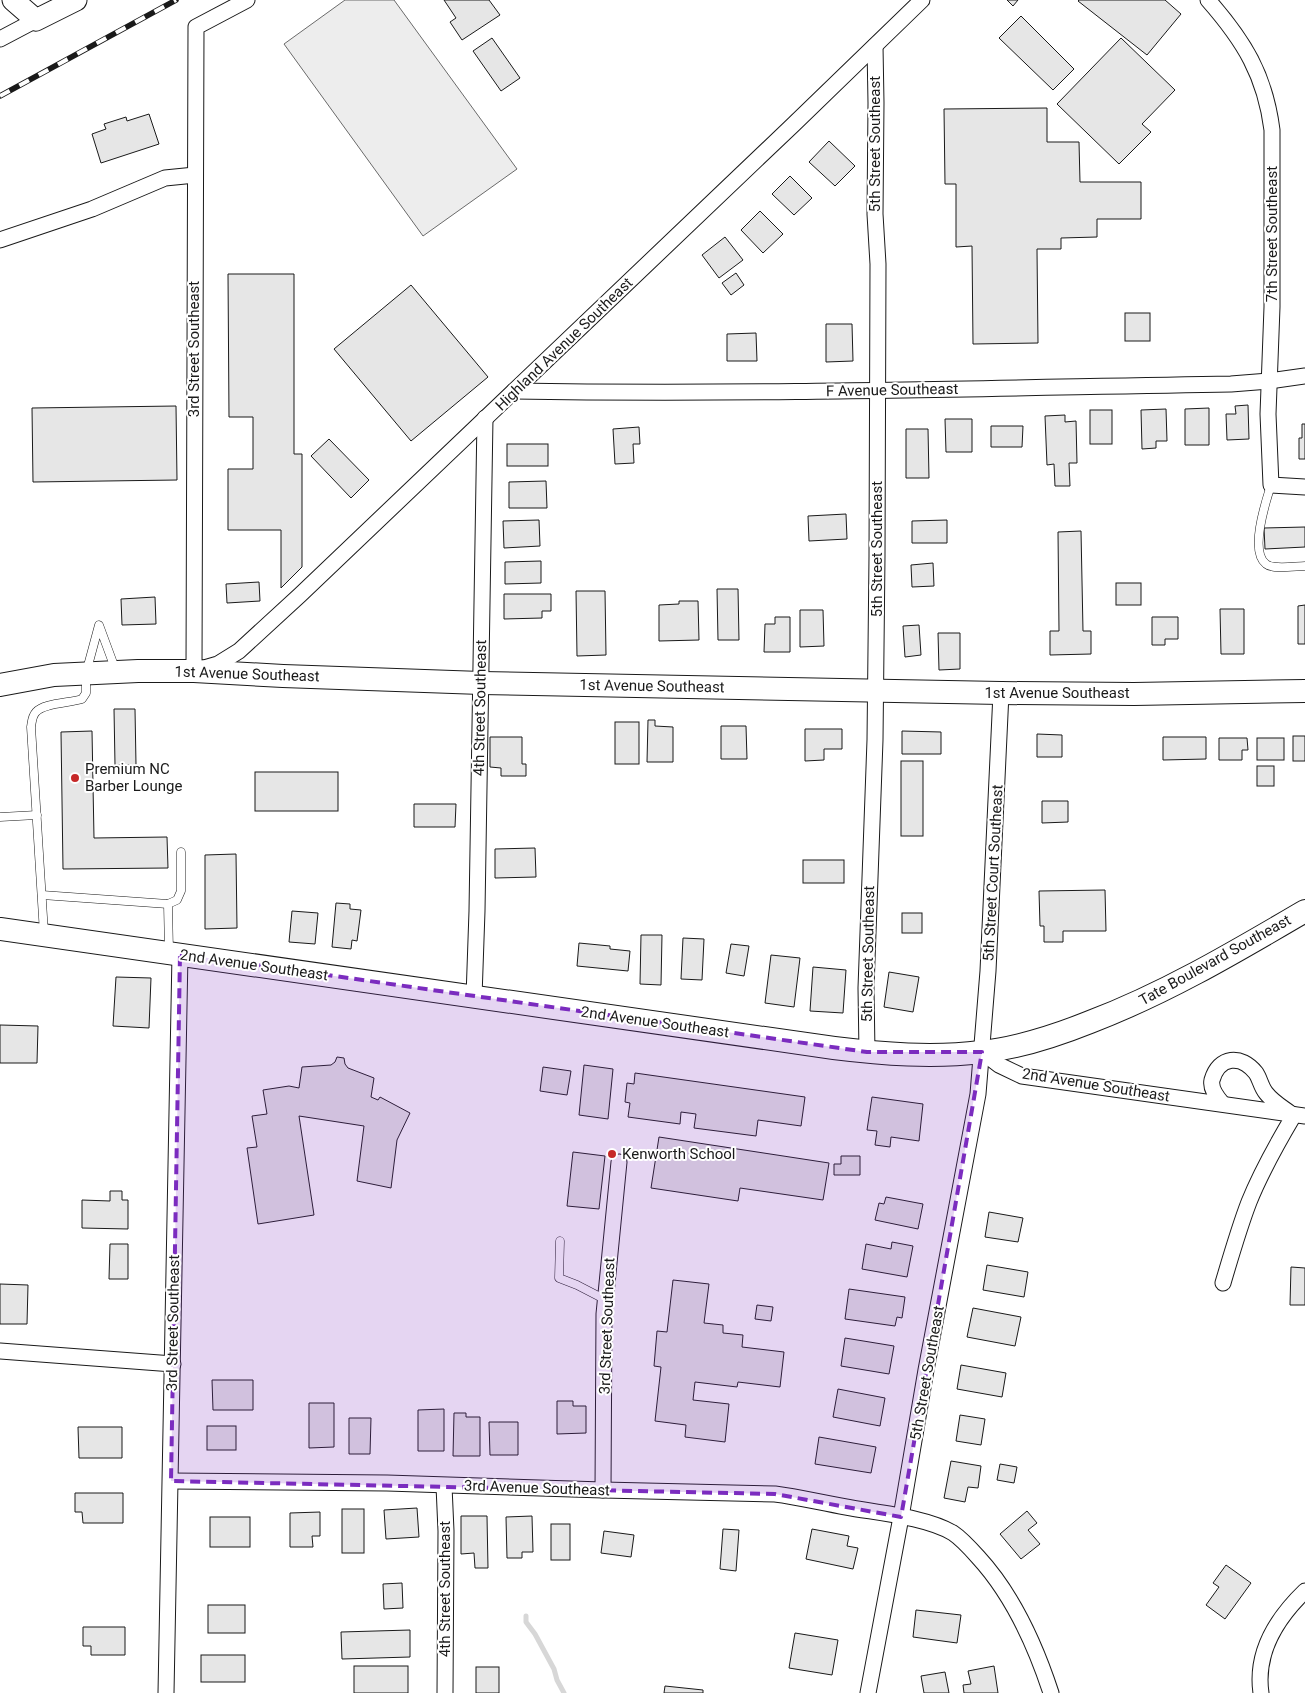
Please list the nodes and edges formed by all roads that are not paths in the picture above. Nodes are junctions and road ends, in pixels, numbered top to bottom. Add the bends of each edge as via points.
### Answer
1 (13, 0) edge
2 (76, 0) edge
3 (247, 0) edge
4 (922, 0) edge
5 (1208, 0) edge
6 (36, 20) junction
7 (0, 39) edge
8 (875, 46) junction
9 (195, 176) junction
10 (0, 240) edge
11 (1305, 376) edge
12 (1269, 381) junction
13 (878, 390) junction
14 (514, 391) junction
15 (486, 418) junction
16 (1272, 485) junction
17 (1305, 487) edge
18 (1305, 566) edge
19 (194, 671) junction
20 (116, 672) junction
21 (86, 674) junction
22 (481, 683) junction
23 (0, 685) edge
24 (876, 690) junction
25 (1305, 691) edge
26 (1001, 693) junction
27 (37, 815) junction
28 (0, 817) edge
29 (181, 852) dead end
30 (42, 895) junction
31 (168, 904) junction
32 (1305, 911) edge
33 (0, 929) edge
34 (45, 935) junction
35 (174, 953) junction
36 (474, 997) junction
37 (867, 1052) junction
38 (982, 1052) junction
39 (1222, 1103) junction
40 (1299, 1115) edge
41 (619, 1162) dead end
42 (560, 1241) dead end
43 (1223, 1283) dead end
44 (606, 1300) junction
45 (0, 1351) edge
46 (173, 1364) junction
47 (171, 1481) junction
48 (444, 1486) junction
49 (603, 1490) junction
50 (902, 1517) junction
51 (1305, 1591) edge
52 (166, 1693) edge
53 (445, 1693) edge
54 (868, 1693) edge
55 (1051, 1693) edge
56 (1261, 1693) edge

1 - 6 street
2 - 6 street
3 - 9 street, 3rd Street Southeast via 196,27
4 - 8 street, Highland Avenue Southeast
5 - 12 street, 7th Street Southeast via 1246,51 1260,77 1269,105 1272,130
6 - 7 street
8 - 13 street, 5th Street Southeast
8 - 14 street, Highland Avenue Southeast
9 - 10 street via 165,178 92,209
9 - 19 street, 3rd Street Southeast
11 - 12 street, F Avenue Southeast
12 - 13 street, F Avenue Southeast
12 - 16 street, 7th Street Southeast
13 - 14 street, F Avenue Southeast
13 - 24 street, 5th Street Southeast
14 - 15 street, Highland Avenue Southeast
15 - 19 street, Highland Avenue Southeast via 239,651 218,664
15 - 22 street, 4th Street Southeast
16 - 17 street
16 - 18 lane via 1260,524 1262,560 1274,567
19 - 20 main road, 1st Avenue Southeast
19 - 22 main road, 1st Avenue Southeast
20 - 21 main road, 1st Avenue Southeast
20 - 21 lane via 99,626
21 - 23 main road, 1st Avenue Southeast via 54,675
21 - 27 lane via 86,693 82,699 45,706 32,717
22 - 24 main road, 1st Avenue Southeast
22 - 36 street, 4th Street Southeast
24 - 26 main road, 1st Avenue Southeast
24 - 37 street, 5th Street Southeast via 866,988
25 - 26 main road, 1st Avenue Southeast
26 - 38 street, 5th Street Court Southeast
27 - 28 lane
27 - 30 lane
29 - 31 lane via 180,891 177,900
30 - 31 lane
30 - 34 lane
31 - 35 lane
32 - 38 main road, Tate Boulevard Southeast via 1213,965 1133,1005 1056,1036
33 - 34 main road, 2nd Avenue Southeast
34 - 35 main road, 2nd Avenue Southeast
35 - 36 main road, 2nd Avenue Southeast
35 - 46 street, 3rd Street Southeast
36 - 37 main road, 2nd Avenue Southeast
37 - 38 main road, 2nd Avenue Southeast
38 - 39 street, 2nd Avenue Southeast via 1022,1076
38 - 50 street, 5th Street Southeast via 978,1094
39 - 40 street, 2nd Avenue Southeast
39 - 40 street via 1214,1093 1211,1081 1220,1064 1240,1060 1255,1072 1274,1102
40 - 43 street via 1280,1139 1250,1200
41 - 44 street, 3rd Street Southeast
42 - 44 lane via 559,1278
44 - 49 street, 3rd Street Southeast
45 - 46 street
46 - 47 street, 3rd Street Southeast
47 - 48 street, 3rd Avenue Southeast
47 - 52 street, 3rd Street Southeast
48 - 49 street, 3rd Avenue Southeast
48 - 53 street, 4th Street Southeast
49 - 50 street, 3rd Avenue Southeast via 775,1494
50 - 54 street, 5th Street Southeast
50 - 55 street, 3rd Avenue Southeast via 934,1524 954,1534 984,1564 1019,1616 1040,1660
51 - 56 street via 1278,1622 1267,1641 1261,1662

